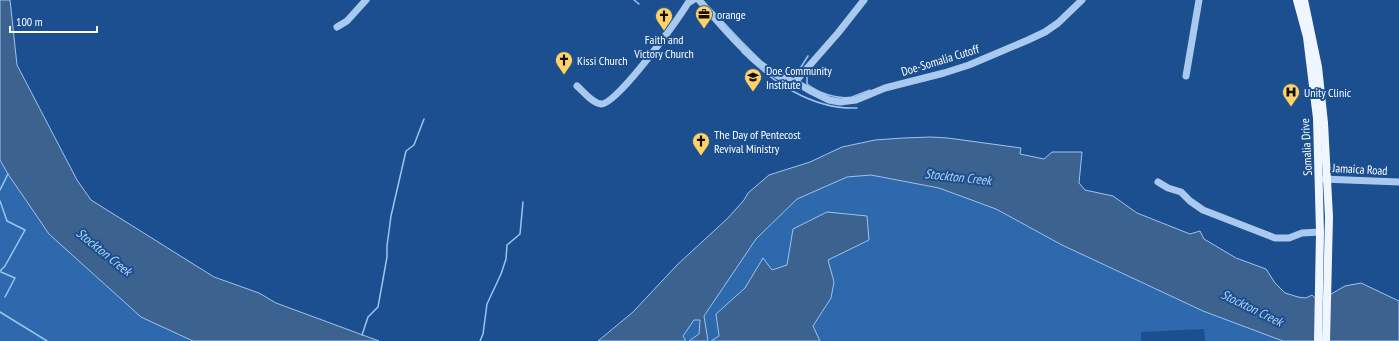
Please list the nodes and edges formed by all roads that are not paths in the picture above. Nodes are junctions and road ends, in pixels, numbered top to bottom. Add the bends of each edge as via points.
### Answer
1 (366, 0) edge
2 (693, 0) edge
3 (699, 0) edge
4 (864, 0) edge
5 (1082, 0) edge
6 (1199, 0) edge
7 (1297, 0) edge
8 (1304, 0) edge
9 (338, 27) dead end
10 (1186, 76) dead end
11 (794, 82) junction
12 (577, 86) dead end
13 (1323, 179) junction
14 (1158, 182) dead end
15 (1399, 182) edge
16 (1320, 232) junction
17 (1323, 294) junction
18 (1318, 341) edge
19 (1326, 341) edge

1 - 9 street
2 - 12 street via 651,55 616,95 604,104 598,104
3 - 11 street, Doe-Somalia Cutoff via 762,66
4 - 11 street
5 - 11 street, Doe-Somalia Cutoff via 1058,23 1028,40 969,65 904,82 856,100 830,100
6 - 10 street
7 - 13 main road, Somalia Drive via 1307,37
8 - 13 main road, Somalia Drive via 1318,68 1324,123
13 - 15 street, Jamaica Road
13 - 16 main road, Somalia Drive
13 - 17 main road, Somalia Drive via 1329,217
14 - 16 street via 1181,192 1203,210 1275,238
16 - 17 main road, Somalia Drive
17 - 18 main road
17 - 19 main road

